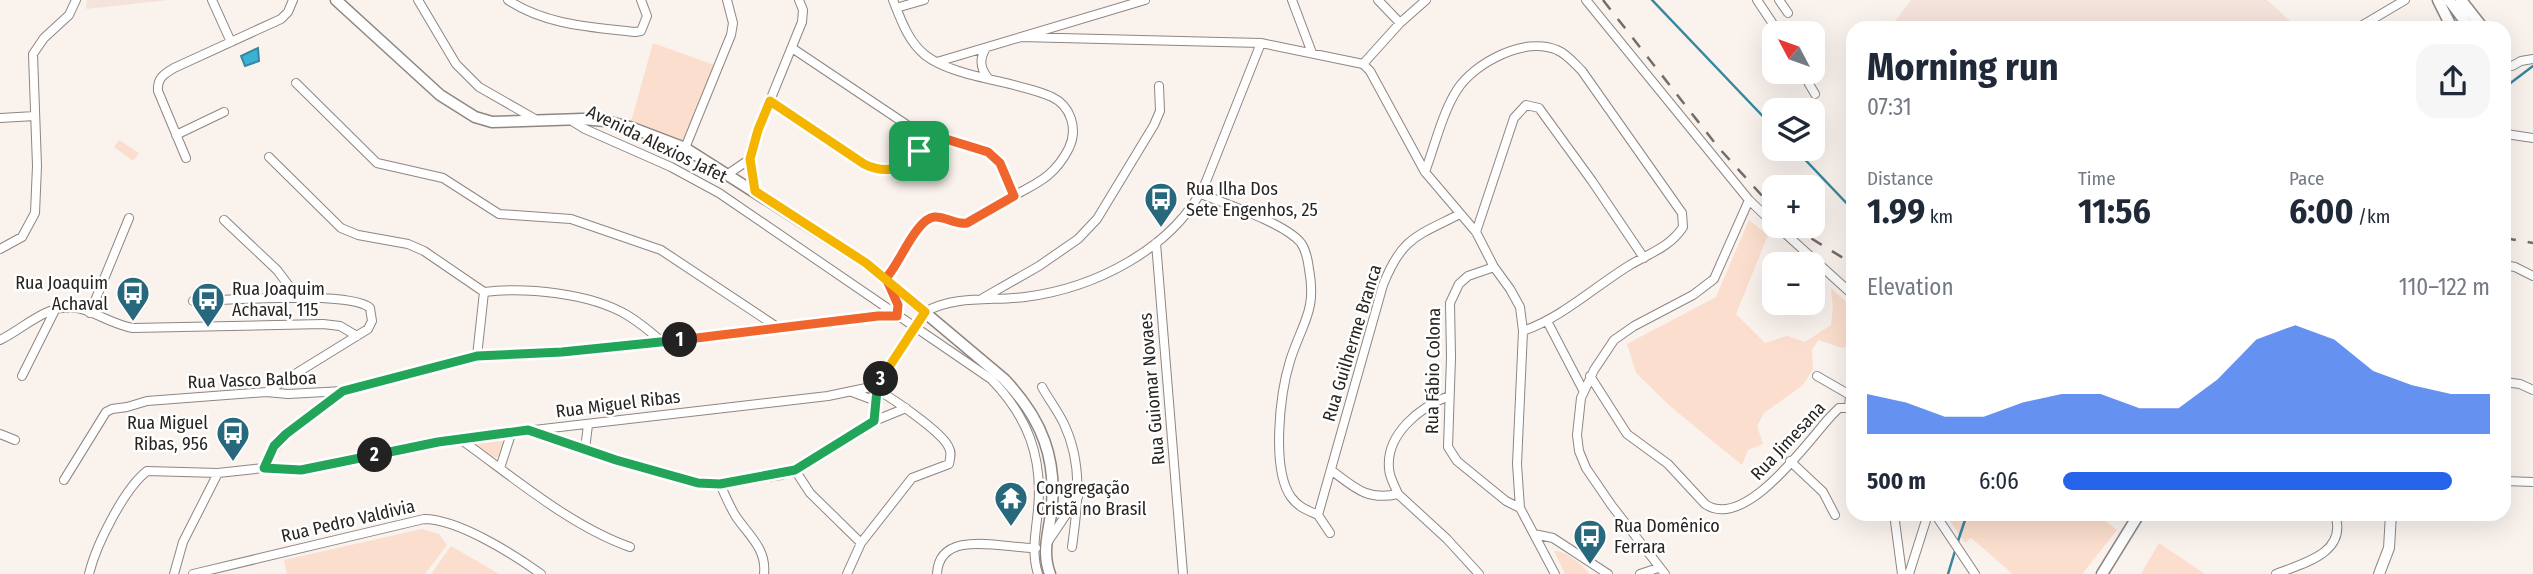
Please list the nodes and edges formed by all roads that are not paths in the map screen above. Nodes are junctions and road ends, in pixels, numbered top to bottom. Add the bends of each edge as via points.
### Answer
1 (76, 0) edge
2 (212, 0) edge
3 (293, 0) edge
4 (336, 0) edge
5 (418, 0) edge
6 (508, 0) edge
7 (641, 0) edge
8 (727, 0) edge
9 (799, 0) edge
10 (924, 0) edge
11 (1145, 0) edge
12 (1292, 0) edge
13 (1377, 0) edge
14 (1426, 0) edge
15 (1586, 0) edge
16 (1757, 0) edge
17 (1779, 0) edge
18 (2405, 0) edge
19 (2438, 0) edge
20 (2449, 0) edge
21 (2461, 0) edge
22 (894, 4) edge
23 (1788, 13) dead end
24 (1771, 21) edge
25 (2369, 21) edge
26 (2448, 21) edge
27 (2465, 21) edge
28 (2478, 21) edge
29 (1401, 23) junction
30 (1021, 37) junction
31 (231, 42) junction
32 (1261, 43) junction
33 (792, 48) junction
34 (986, 48) junction
35 (1312, 53) junction
36 (2533, 59) edge
37 (936, 62) junction
38 (1363, 64) junction
39 (2512, 66) dead end
40 (988, 78) junction
41 (296, 83) dead end
42 (1809, 84) edge
43 (1159, 86) dead end
44 (1815, 94) dead end
45 (770, 101) junction
46 (224, 112) dead end
47 (35, 116) junction
48 (0, 118) edge
49 (538, 121) junction
50 (572, 121) junction
51 (923, 132) junction
52 (176, 135) junction
53 (2511, 137) edge
54 (2533, 138) edge
55 (685, 148) junction
56 (269, 157) dead end
57 (186, 158) dead end
58 (750, 159) junction
59 (1425, 172) junction
60 (728, 174) junction
61 (755, 191) junction
62 (1201, 194) junction
63 (1014, 196) junction
64 (1749, 200) junction
65 (1762, 212) edge
66 (1460, 214) junction
67 (129, 218) dead end
68 (224, 220) dead end
69 (1476, 232) junction
70 (1790, 238) edge
71 (1156, 243) junction
72 (0, 249) edge
73 (1644, 258) junction
74 (2511, 266) edge
75 (1494, 267) junction
76 (2533, 276) edge
77 (886, 278) junction
78 (1846, 289) edge
79 (484, 292) junction
80 (298, 298) junction
81 (980, 300) junction
82 (193, 301) dead end
83 (55, 310) junction
84 (925, 312) junction
85 (90, 313) junction
86 (897, 316) junction
87 (1547, 321) junction
88 (777, 327) junction
89 (914, 328) junction
90 (1523, 331) junction
91 (357, 336) junction
92 (0, 340) edge
93 (662, 342) junction
94 (477, 356) junction
95 (22, 376) dead end
96 (1590, 376) junction
97 (1817, 376) dead end
98 (2511, 383) edge
99 (1042, 387) dead end
100 (877, 390) junction
101 (1583, 390) junction
102 (2533, 390) edge
103 (343, 391) junction
104 (266, 392) junction
105 (852, 392) junction
106 (1846, 393) edge
107 (1449, 396) junction
108 (876, 401) junction
109 (906, 408) junction
110 (1846, 409) edge
111 (874, 421) junction
112 (588, 425) junction
113 (528, 430) junction
114 (512, 431) junction
115 (0, 434) edge
116 (460, 439) junction
117 (15, 440) dead end
118 (585, 449) junction
119 (1790, 461) junction
120 (264, 468) junction
121 (500, 468) junction
122 (795, 470) junction
123 (1331, 470) junction
124 (218, 473) junction
125 (64, 480) dead end
126 (2511, 481) edge
127 (2533, 482) edge
128 (720, 484) junction
129 (1398, 494) junction
130 (1078, 496) junction
131 (1520, 508) junction
132 (1318, 515) junction
133 (1835, 515) dead end
134 (1895, 521) edge
135 (1926, 521) edge
136 (1940, 521) edge
137 (2135, 521) edge
138 (2337, 521) edge
139 (2391, 521) edge
140 (1330, 533) dead end
141 (1534, 534) junction
142 (861, 543) junction
143 (1046, 545) junction
144 (630, 547) dead end
145 (1072, 547) dead end
146 (1033, 548) junction
147 (1661, 571) edge
148 (1475, 572) edge
149 (89, 574) edge
150 (174, 574) edge
151 (193, 574) edge
152 (541, 574) edge
153 (764, 574) edge
154 (846, 574) edge
155 (937, 574) edge
156 (1038, 574) edge
157 (1050, 574) edge
158 (1183, 574) edge
159 (1555, 574) edge
160 (1608, 574) edge
161 (1640, 574) edge
162 (1902, 574) edge
163 (1909, 574) edge
164 (1975, 574) edge
165 (2102, 574) edge
166 (2276, 574) edge
167 (2379, 574) edge

1 - 47 street via 69,15 33,54
2 - 31 street
3 - 31 street via 283,18
4 - 49 main road, Avenida Alexios Jafet via 459,109 492,122
5 - 49 street via 456,64 492,96
6 - 7 street via 544,17 635,32 641,31 648,16
8 - 55 street via 731,35
9 - 33 street via 803,17
10 - 22 street
11 - 30 street
12 - 35 street
13 - 29 street
14 - 29 street
15 - 64 street
16 - 24 street
17 - 23 street
18 - 25 street
19 - 26 main road
20 - 27 main road
21 - 28 main road
22 - 37 street via 915,46
29 - 38 street
30 - 32 street
30 - 34 street
31 - 52 street via 161,77 158,91
32 - 35 street
32 - 62 street
33 - 45 street
33 - 51 street
34 - 37 street
34 - 40 street via 981,60
35 - 38 street
36 - 39 street
37 - 40 street
38 - 59 street
40 - 63 street via 1052,97 1069,112 1073,126 1070,145 1052,172
41 - 88 street via 377,163 443,178 499,214 571,219 661,250
42 - 44 street
43 - 81 street via 1160,111 1154,125 1097,219 1058,254
45 - 51 street via 881,171 912,160
45 - 58 street
46 - 52 street
47 - 48 street
47 - 72 street via 36,213 22,237
49 - 50 main road, Avenida Alexios Jafet
50 - 55 main road, Avenida Alexios Jafet via 630,127
50 - 86 street, Avenida Alexios Jafet via 719,193
51 - 63 street via 988,152 1000,163
52 - 57 street
53 - 54 street
55 - 60 main road, Avenida Alexios Jafet
56 - 79 street via 341,228 424,251
58 - 60 street
58 - 61 street
59 - 66 street
59 - 73 street via 1453,97 1464,81 1516,48 1555,49 1582,71 1682,213 1679,234
60 - 61 main road, Avenida Alexios Jafet
61 - 77 main road, Avenida Alexios Jafet
62 - 71 street
62 - 132 street via 1279,226 1302,244 1313,299 1290,361 1280,443 1290,496
63 - 77 street via 967,223 928,219
64 - 65 street
64 - 96 street via 1714,279 1614,340
66 - 69 street
66 - 123 street, Rua Guilherme Branca via 1417,235 1393,260
67 - 85 street
68 - 80 street via 277,270
69 - 73 street via 1514,118 1519,110 1532,105 1567,145
69 - 75 street
70 - 78 street
71 - 81 street via 1106,274 1073,285 1026,297
71 - 158 street, Rua Guiomar Novaes
73 - 87 street
74 - 76 street
75 - 90 street via 1520,307
75 - 107 street, Rua Fábio Colona via 1468,276 1452,294
77 - 84 main road, Avenida Alexios Jafet
77 - 86 main road via 898,305
79 - 93 street via 548,291 591,302 626,314
79 - 94 street
80 - 82 street
80 - 91 street via 366,304 372,321
81 - 84 street via 936,306
83 - 85 street via 71,307
83 - 92 street
83 - 95 street
84 - 89 street
84 - 143 main road, Avenida Alexios Jafet via 1004,379 1040,427 1051,476
85 - 91 street via 133,328 323,324 340,326
86 - 88 street, Rua Vasco Balboa
86 - 89 street, Avenida Alexios Jafet
87 - 90 street
87 - 101 street
88 - 93 street, Rua Vasco Balboa
89 - 100 street
89 - 146 street, Avenida Alexios Jafet via 981,370 1007,397 1028,429 1040,489
90 - 131 street via 1517,464
91 - 104 street
93 - 94 street, Rua Vasco Balboa
94 - 103 street, Rua Vasco Balboa
96 - 101 street
96 - 119 street, Rua Jimesana via 1627,434 1668,464 1710,508 1750,501
97 - 106 street
98 - 102 street
99 - 130 street via 1069,435
100 - 105 street, Rua Miguel Ribas
100 - 108 street
100 - 109 street
101 - 147 street via 1577,435 1586,468
103 - 104 street, Rua Vasco Balboa
103 - 120 street via 286,434 274,446
104 - 125 street, Rua Vasco Balboa via 147,401 112,409
105 - 108 street, Rua Miguel Ribas
105 - 112 street, Rua Miguel Ribas
107 - 129 street via 1416,415 1391,448 1388,471
107 - 131 street, Rua Fábio Colona via 1447,434 1453,456
108 - 111 street
109 - 111 street
109 - 142 street via 947,443 949,464 912,478
110 - 119 street, Rua Jimesana via 1839,408 1830,416
111 - 122 street
112 - 113 street, Rua Miguel Ribas
112 - 118 street
113 - 114 street, Rua Miguel Ribas
113 - 118 street
114 - 116 street, Rua Miguel Ribas
114 - 121 street
115 - 117 street
116 - 120 street, Rua Miguel Ribas via 301,470
116 - 121 street
118 - 128 street via 698,483
119 - 133 street via 1824,492
120 - 124 street, Rua Miguel Ribas
121 - 144 street via 597,534
122 - 128 street
122 - 142 street via 810,493
123 - 129 street via 1372,496
123 - 132 street, Rua Guilherme Branca
124 - 149 street, Rua Miguel Ribas via 143,473 108,527
124 - 150 street via 183,542
126 - 127 street
128 - 153 street via 732,511 762,554
129 - 148 street
130 - 143 street
130 - 145 street
131 - 141 street
132 - 140 street
134 - 162 street
135 - 163 street
136 - 164 street
137 - 165 main road
138 - 166 street via 2337,538 2328,551
139 - 167 street via 2389,548
141 - 159 street
141 - 160 street via 1553,538
142 - 154 street
143 - 146 street
143 - 157 main road, Avenida Alexios Jafet
146 - 155 street via 955,547 939,561
146 - 156 street, Avenida Alexios Jafet
147 - 161 street
151 - 152 street, Rua Pedro Valdivia via 424,519 457,525

